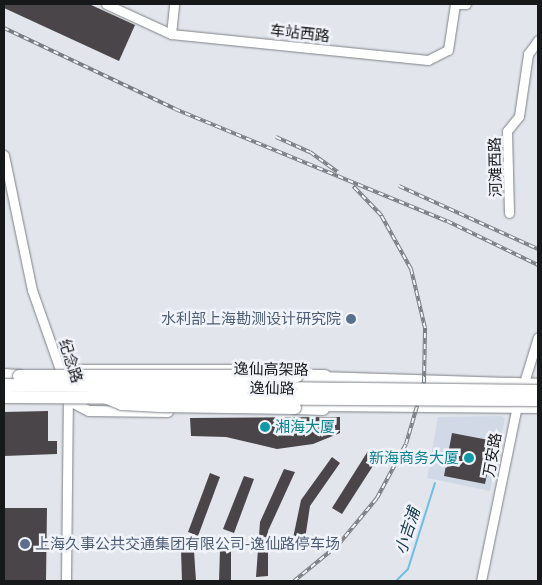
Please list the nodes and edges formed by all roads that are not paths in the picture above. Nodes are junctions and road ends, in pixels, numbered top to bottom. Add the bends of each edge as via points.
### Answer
1 (106, 4) edge
2 (174, 4) edge
3 (455, 4) edge
4 (466, 4) edge
5 (171, 34) junction
6 (538, 40) edge
7 (4, 155) edge
8 (509, 213) dead end
9 (538, 337) edge
10 (19, 376) junction
11 (325, 376) junction
12 (4, 377) edge
13 (68, 381) junction
14 (410, 382) junction
15 (524, 383) junction
16 (538, 384) edge
17 (4, 385) edge
18 (538, 391) edge
19 (100, 395) junction
20 (4, 398) edge
21 (538, 400) edge
22 (70, 401) junction
23 (409, 406) junction
24 (516, 407) junction
25 (538, 408) edge
26 (323, 409) junction
27 (66, 581) edge
28 (481, 581) edge

1 - 5 street, 车站西路
2 - 5 street
3 - 4 street
3 - 5 street, 车站西路 via 450,48 428,60
6 - 8 street, 河滩西路 via 528,54 519,116 506,131
7 - 13 street, 纪念路 via 32,290
9 - 15 street, 万安路
10 - 11 highway, bridge
10 - 12 highway
10 - 13 highway, bridge
11 - 13 main road via 306,371 74,370
11 - 14 main road
12 - 13 main road
13 - 17 highway, 逸仙高架路, bridge
13 - 18 highway, 逸仙高架路, bridge
13 - 22 street, 纪念路
14 - 15 main road
14 - 23 main road via 418,393
15 - 16 main road
15 - 24 street, 万安路
19 - 20 highway, 逸仙高架路, bridge
19 - 21 highway, 逸仙高架路, bridge
19 - 26 highway, bridge via 122,404
20 - 22 main road
22 - 26 main road via 89,411 307,414
22 - 27 street, 纪念路
23 - 24 main road
23 - 26 main road
24 - 25 main road
24 - 28 street, 万安路

